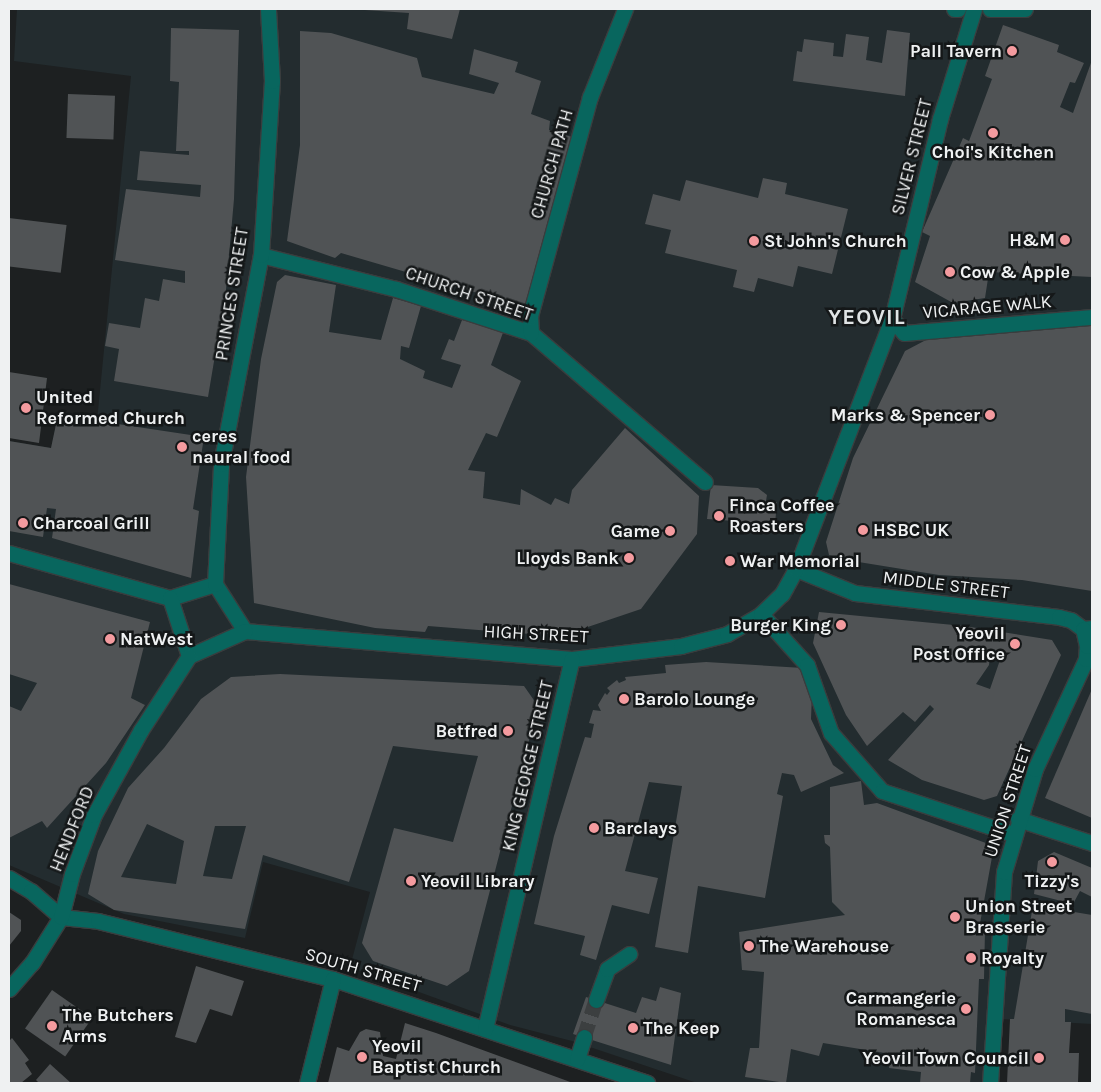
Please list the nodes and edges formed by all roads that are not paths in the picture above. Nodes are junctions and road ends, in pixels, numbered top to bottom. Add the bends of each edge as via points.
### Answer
1 (268, 9) edge
2 (625, 9) edge
3 (954, 9) edge
4 (958, 9) edge
5 (974, 9) edge
6 (990, 9) edge
7 (1026, 9) edge
8 (261, 255) junction
9 (1092, 317) edge
10 (892, 319) junction
11 (531, 333) junction
12 (705, 482) dead end
13 (9, 552) edge
14 (796, 569) junction
15 (215, 584) junction
16 (170, 598) junction
17 (760, 614) junction
18 (1088, 629) edge
19 (245, 630) junction
20 (189, 656) junction
21 (572, 658) junction
22 (1016, 826) junction
23 (1092, 843) edge
24 (9, 878) edge
25 (61, 918) junction
26 (629, 954) dead end
27 (333, 979) junction
28 (9, 989) edge
29 (596, 1000) tunnel mouth
30 (485, 1029) junction
31 (584, 1037) tunnel mouth
32 (577, 1059) junction
33 (307, 1083) edge
34 (648, 1083) edge
35 (990, 1083) edge

1 - 8 street, PRINCES STREET via 272,81
2 - 11 street, CHURCH PATH via 588,106 530,316
3 - 4 street
5 - 10 street, SILVER STREET via 940,119
6 - 7 street
8 - 11 street, CHURCH STREET via 396,289
8 - 15 street, PRINCES STREET via 220,464
9 - 10 street, VICARAGE WALK via 904,333
10 - 14 street, SILVER STREET
11 - 12 street, CHURCH STREET
13 - 16 street
14 - 17 street, HIGH STREET via 782,594
14 - 18 street, MIDDLE STREET via 855,593 1059,617
15 - 16 street
15 - 19 street
16 - 20 street
17 - 21 street, HIGH STREET via 727,634 681,646
17 - 22 street via 807,665 831,733 882,791
18 - 22 street, UNION STREET via 1086,659 1035,769
19 - 20 street, HIGH STREET
19 - 21 street, HIGH STREET
20 - 25 street, HENDFORD via 141,730 94,815 72,874
21 - 30 street, KING GEORGE STREET
22 - 23 street
22 - 35 street, UNION STREET via 1004,872
24 - 25 street via 31,891
25 - 27 street, SOUTH STREET via 98,921
25 - 28 street, HENDFORD via 32,963
26 - 29 street via 607,969
27 - 30 street, SOUTH STREET
27 - 33 street
30 - 32 street, SOUTH STREET
31 - 32 street
32 - 34 street, SOUTH STREET

